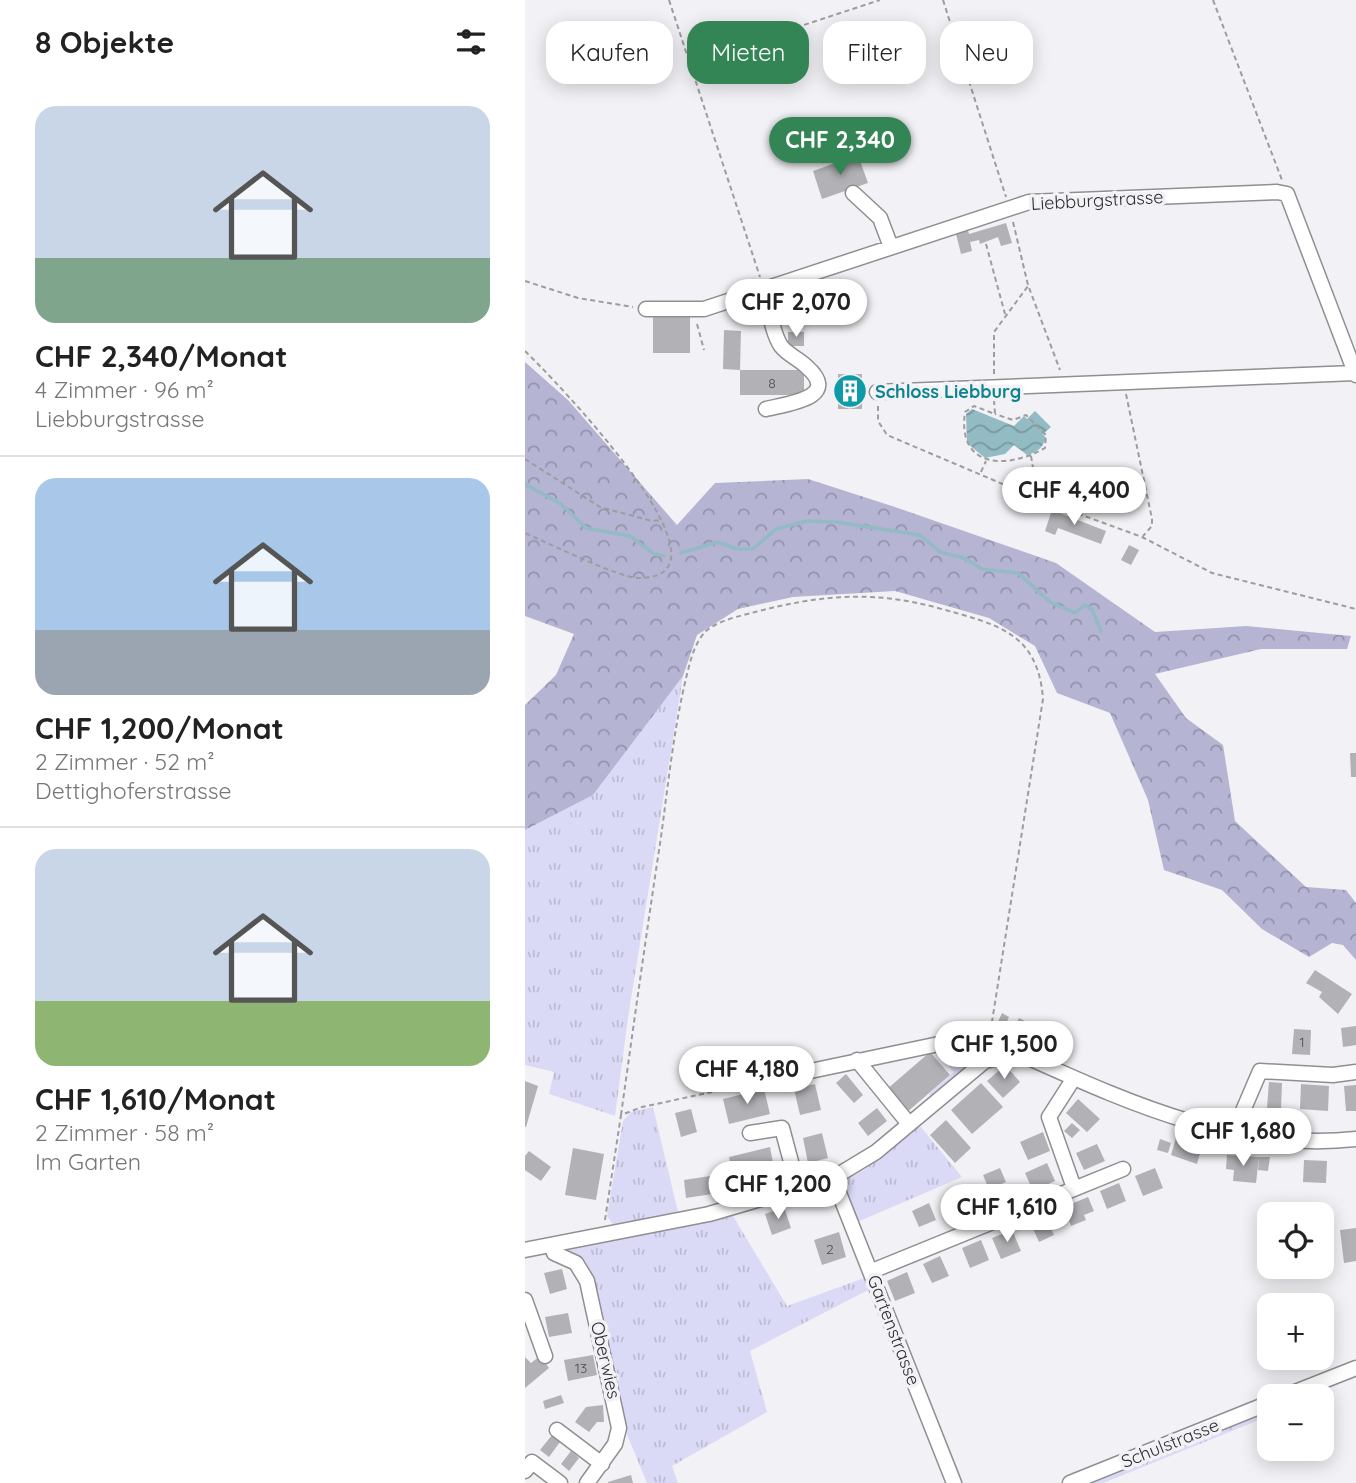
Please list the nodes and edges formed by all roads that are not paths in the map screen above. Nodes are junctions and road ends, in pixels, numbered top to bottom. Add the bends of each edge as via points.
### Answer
1 (853, 193) dead end
2 (891, 247) junction
3 (764, 288) junction
4 (646, 309) road end
5 (1356, 374) edge
6 (877, 392) road end
7 (766, 409) dead end
8 (998, 1056) junction
9 (857, 1060) junction
10 (1356, 1072) edge
11 (801, 1073) road end
12 (1074, 1078) junction
13 (909, 1125) junction
14 (750, 1133) dead end
15 (1227, 1133) junction
16 (1356, 1139) edge
17 (1123, 1169) dead end
18 (832, 1178) junction
19 (797, 1188) junction
20 (1074, 1188) junction
21 (552, 1245) junction
22 (525, 1250) edge
23 (871, 1272) junction
24 (525, 1300) edge
25 (545, 1356) dead end
26 (1356, 1368) edge
27 (1315, 1384) edge
28 (1257, 1408) edge
29 (557, 1430) dead end
30 (602, 1464) junction
31 (525, 1471) edge
32 (560, 1483) edge
33 (587, 1483) edge
34 (954, 1483) edge
35 (1070, 1483) edge

1 - 2 street via 880,218
2 - 3 street, Liebburgstrasse
2 - 5 street, Liebburgstrasse via 1009,207 1056,201 1287,194
3 - 4 street, Liebburgstrasse via 693,311
3 - 7 street via 781,345 815,374 817,384 807,399
5 - 6 street
8 - 9 street via 988,1039 977,1036
8 - 12 street via 1028,1058
8 - 13 street via 985,1061
9 - 11 street
9 - 13 street
10 - 15 street via 1260,1071
12 - 15 street via 1173,1119
12 - 20 street via 1050,1112 1049,1122
13 - 18 street
14 - 19 street via 782,1128
15 - 16 street via 1305,1141
17 - 20 street
18 - 19 street
18 - 23 street, Gartenstrasse
19 - 21 street via 709,1214
20 - 23 street
21 - 22 street
21 - 30 street, Oberwies via 554,1253 576,1263 587,1281 605,1352 619,1428
23 - 34 street, Gartenstrasse
24 - 25 street
26 - 27 street
28 - 35 street, Schulstrasse
29 - 30 street
30 - 33 street, Oberwies
31 - 32 street via 532,1462

